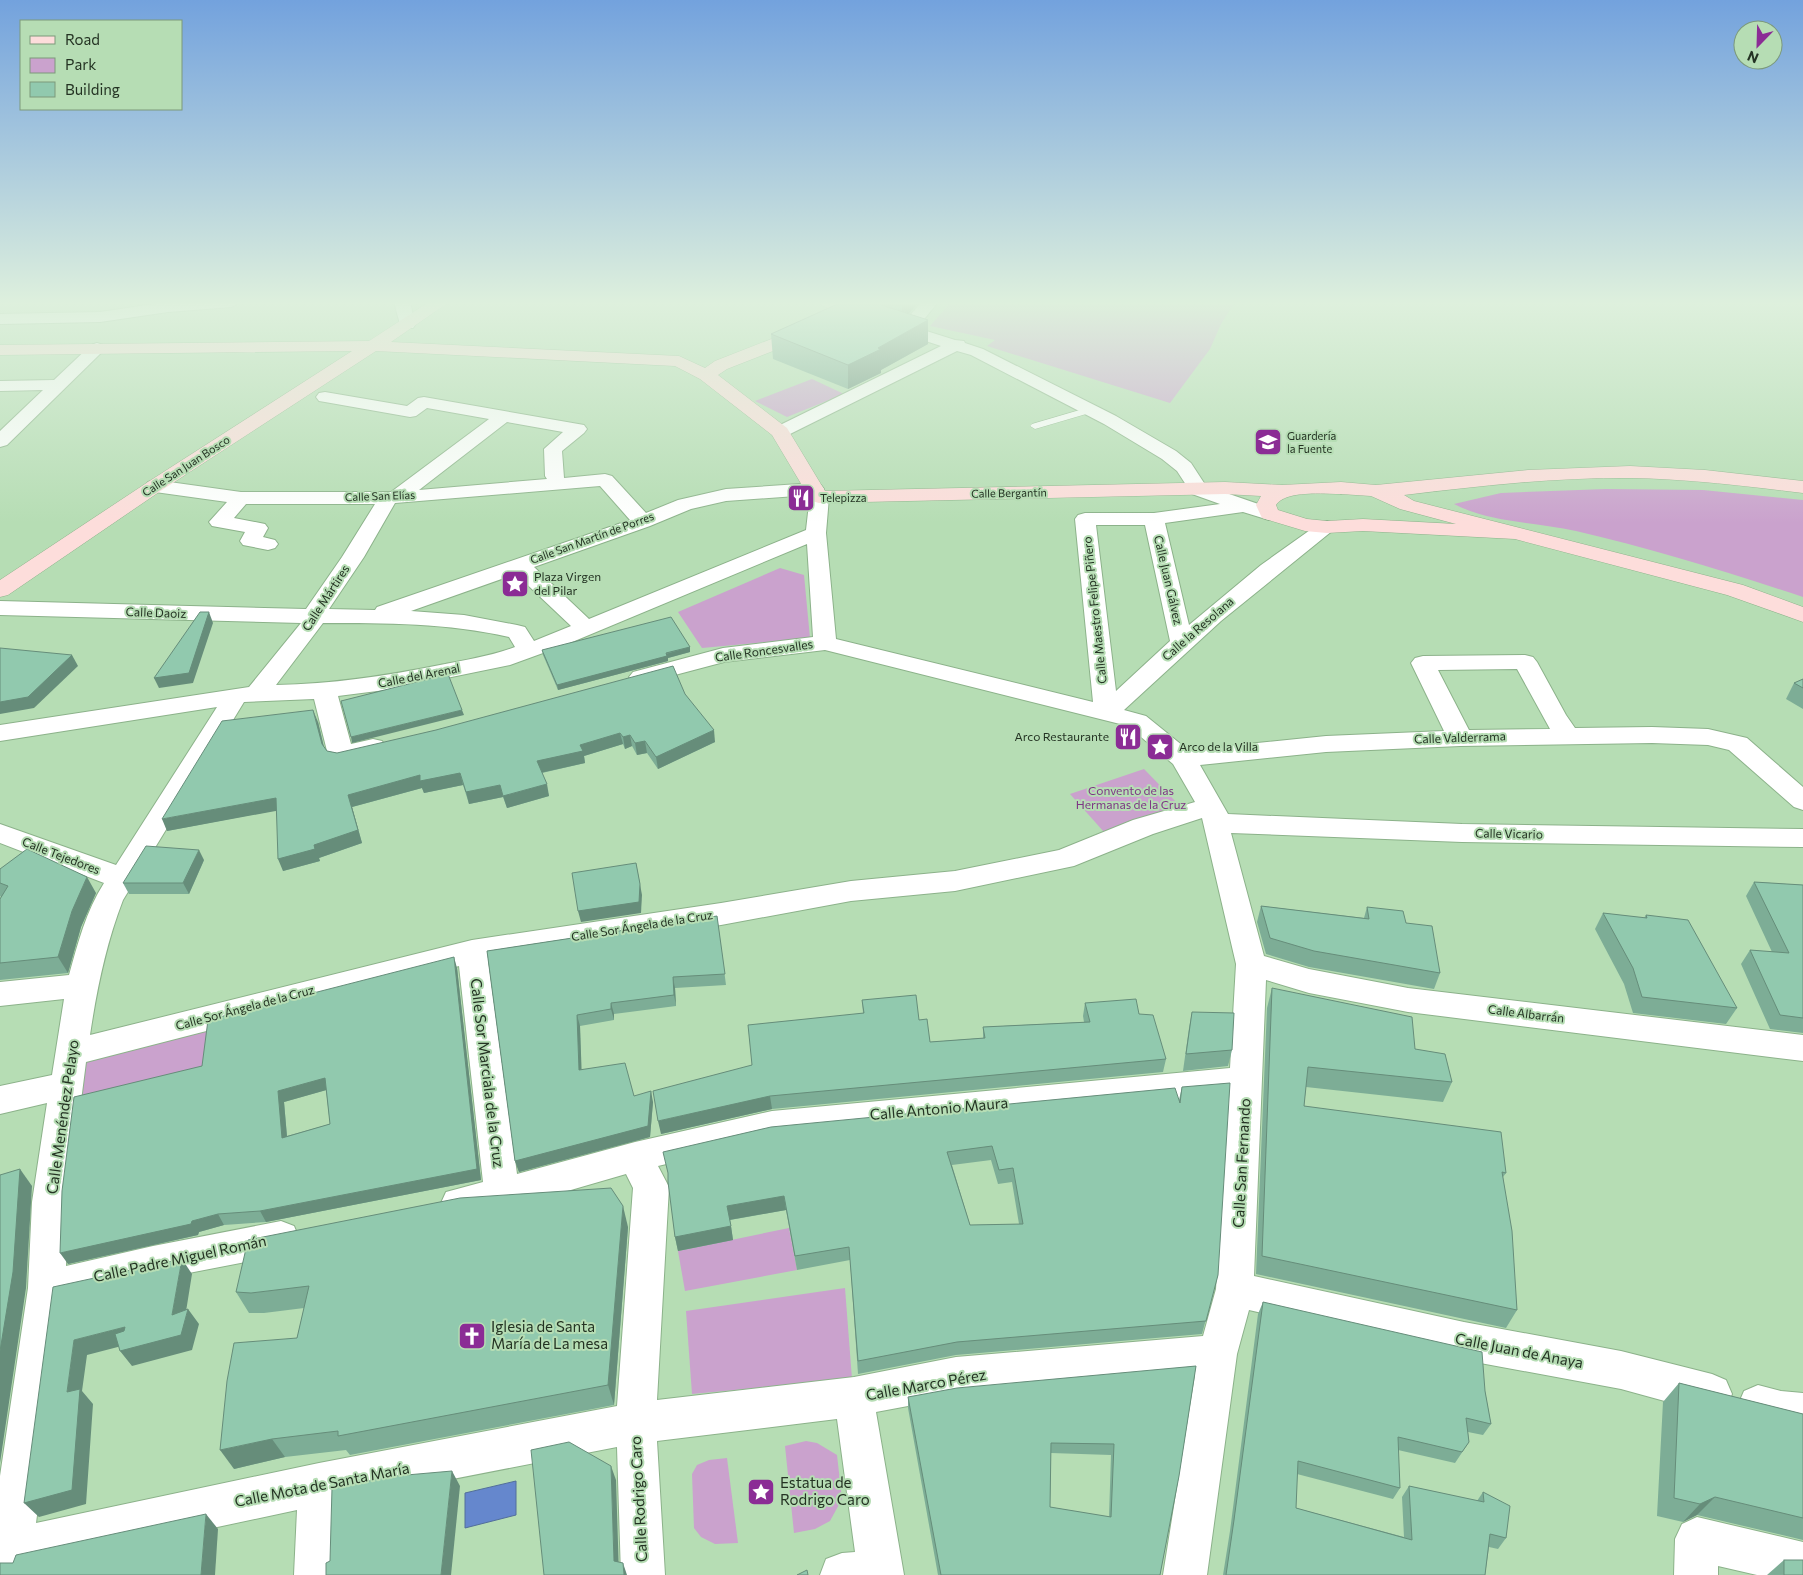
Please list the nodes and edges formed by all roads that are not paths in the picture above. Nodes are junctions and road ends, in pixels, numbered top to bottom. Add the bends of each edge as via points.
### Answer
1 (70, 376) edge
2 (329, 376) edge
3 (708, 376) edge
4 (894, 376) edge
5 (1023, 376) edge
6 (60, 385) junction
7 (0, 386) edge
8 (325, 397) dead end
9 (1090, 410) junction
10 (504, 416) junction
11 (1035, 426) dead end
12 (780, 432) junction
13 (0, 441) edge
14 (555, 476) dead end
15 (1460, 483) junction
16 (155, 486) junction
17 (1803, 487) edge
18 (1199, 490) junction
19 (1370, 490) junction
20 (1282, 491) junction
21 (817, 493) junction
22 (393, 497) junction
23 (241, 498) junction
24 (1405, 504) junction
25 (1247, 505) junction
26 (1433, 505) junction
27 (1269, 514) junction
28 (1154, 518) junction
29 (1290, 521) junction
30 (643, 522) junction
31 (1363, 525) junction
32 (1327, 527) junction
33 (816, 533) junction
34 (1511, 534) junction
35 (268, 544) dead end
36 (1294, 550) junction
37 (519, 565) junction
38 (0, 590) edge
39 (0, 608) edge
40 (1803, 615) edge
41 (313, 616) junction
42 (376, 616) junction
43 (586, 628) junction
44 (1182, 642) junction
45 (825, 643) junction
46 (529, 651) junction
47 (619, 683) edge
48 (324, 692) junction
49 (246, 695) junction
50 (1106, 713) junction
51 (0, 733) edge
52 (1568, 736) junction
53 (1460, 738) junction
54 (395, 742) edge
55 (1183, 759) junction
56 (1803, 801) edge
57 (1213, 815) junction
58 (0, 833) edge
59 (1803, 838) edge
60 (123, 879) junction
61 (472, 951) junction
62 (1251, 964) junction
63 (82, 984) junction
64 (0, 994) edge
65 (1803, 1048) edge
66 (69, 1069) junction
67 (1246, 1080) junction
68 (0, 1100) edge
69 (635, 1157) junction
70 (502, 1194) junction
71 (425, 1210) edge
72 (308, 1233) edge
73 (47, 1288) junction
74 (1235, 1289) junction
75 (1218, 1354) junction
76 (854, 1397) junction
77 (1803, 1413) edge
78 (636, 1424) junction
79 (10, 1480) edge
80 (319, 1484) junction
81 (8, 1563) edge
82 (1803, 1564) edge
83 (868, 1574) edge
84 (316, 1575) edge
85 (643, 1575) edge
86 (1185, 1575) edge
87 (1696, 1575) edge

1 - 6 street
2 - 16 street, Calle San Juan Bosco
3 - 12 street
4 - 12 street
5 - 9 street
6 - 7 street
6 - 13 street
8 - 10 street via 410,412 424,402
9 - 11 lane
9 - 18 street via 1169,454 1184,467
10 - 14 street via 578,429 553,449
10 - 22 street
12 - 21 street
15 - 17 street via 1514,476 1608,472 1716,477
15 - 19 street
15 - 26 street
16 - 23 street, Calle San Elías
16 - 38 street, Calle San Juan Bosco
18 - 20 street, Calle Bergantín
18 - 21 street, Calle Bergantín
18 - 25 street, Calle Bergantín
19 - 20 street, Calle Bergantín
19 - 24 street
20 - 27 street via 1269,498 1266,505
21 - 30 street, Calle San Martín de Porres via 726,495 685,504
21 - 33 street
22 - 23 street, Calle San Elías
22 - 30 street, Calle San Elías via 605,480
22 - 41 street, Calle Mártires
23 - 35 street via 219,522 258,528 250,542
24 - 26 street
24 - 31 street via 1401,511 1387,518
25 - 27 street, Calle Bergantín
25 - 28 street, Calle Maestro Felipe Piñero
26 - 34 street
27 - 29 street
28 - 44 street, Calle Juan Gálvez
28 - 50 street, Calle Maestro Felipe Piñero via 1085,519
29 - 32 street
29 - 36 street
30 - 37 street, Calle San Martín de Porres
31 - 32 street
31 - 34 street
32 - 36 street, Calle la Resolana
33 - 43 street, Calle del Arenal
33 - 45 street
34 - 40 street via 1735,590
36 - 44 street, Calle la Resolana
37 - 42 street, Calle San Martín de Porres
37 - 43 street
39 - 41 street, Calle Daoiz
41 - 42 street, Calle Daoiz
41 - 49 street, Calle Mártires via 312,624
42 - 46 street, Calle Daoiz via 490,625 517,632
43 - 46 street, Calle del Arenal
44 - 50 street, Calle la Resolana
45 - 47 street, Calle Roncesvalles via 723,655
45 - 50 street, Calle Roncesvalles
46 - 48 street, Calle del Arenal via 502,660 393,682
48 - 49 street, Calle del Arenal
48 - 54 street via 341,755
49 - 51 street, Calle del Arenal
49 - 60 street, Calle Menéndez Pelayo
50 - 55 street via 1137,721
52 - 53 street, Calle Valderrama
52 - 53 street via 1525,662 1422,663
52 - 56 street, Calle Valderrama via 1708,737 1738,744
53 - 55 street, Calle Valderrama via 1326,744
55 - 57 street, Calle San Fernando
57 - 59 street, Calle Vicario via 1462,833
57 - 61 street, Calle Sor Ángela de la Cruz via 1142,827 1055,861 955,880 851,890 721,914
57 - 62 street, Calle San Fernando
58 - 60 street, Calle Tejedores
60 - 63 street, Calle Menéndez Pelayo via 109,899 95,934
61 - 66 street, Calle Sor Ángela de la Cruz via 333,985
61 - 70 street, Calle Sor Marciala de la Cruz
62 - 65 street, Calle Albarrán via 1309,981 1408,1000
62 - 67 street, Calle San Fernando
63 - 64 street
63 - 66 street, Calle Menéndez Pelayo
66 - 68 street, Calle Sor Ángela de la Cruz
66 - 73 street, Calle Menéndez Pelayo via 50,1202
67 - 69 street, Calle Antonio Maura via 772,1125
67 - 74 street, Calle San Fernando
69 - 70 street
69 - 78 street via 652,1187
70 - 71 street
72 - 73 street, Calle Padre Miguel Román
73 - 79 street, Calle Menéndez Pelayo
74 - 75 street, Calle San Fernando
74 - 77 street, Calle Juan de Anaya via 1464,1341 1621,1370 1781,1411
75 - 76 street, Calle Marco Pérez via 956,1377
75 - 86 street, Calle San Fernando
76 - 78 street, Calle Marco Pérez
76 - 83 street
78 - 80 street, Calle Mota de Santa María
78 - 85 street, Calle Rodrigo Caro
79 - 81 street, Calle Menéndez Pelayo
80 - 81 street, Calle Mota de Santa María
80 - 84 street
82 - 87 street via 1697,1539

